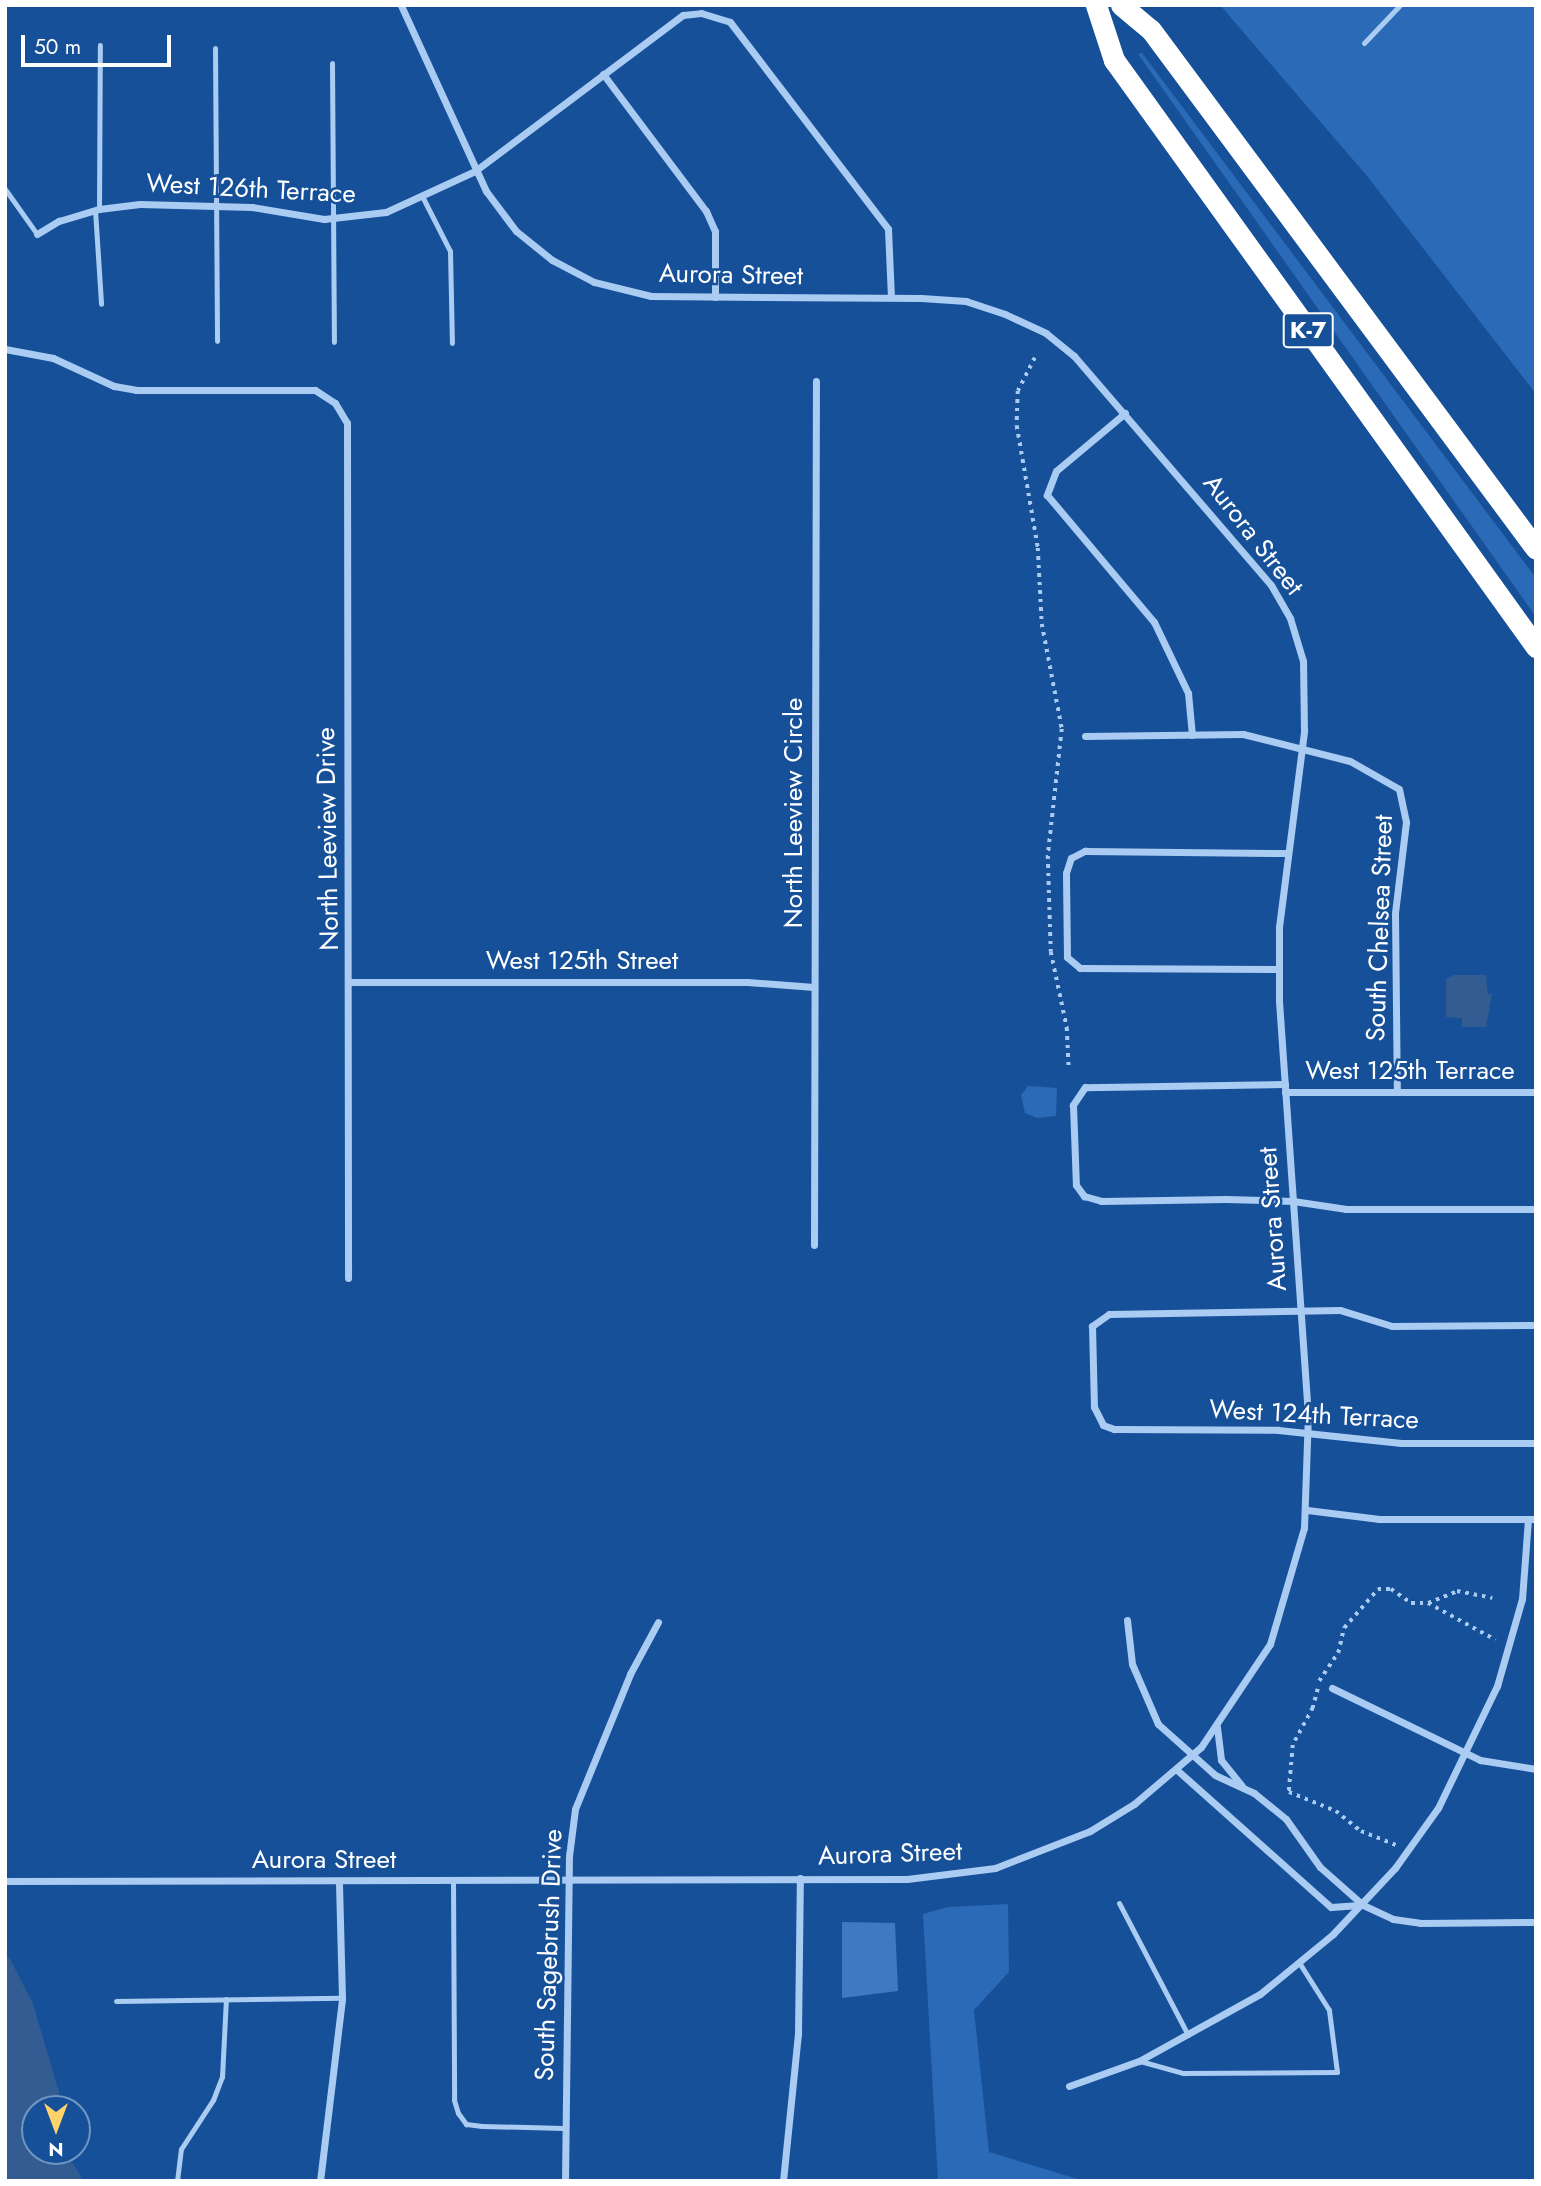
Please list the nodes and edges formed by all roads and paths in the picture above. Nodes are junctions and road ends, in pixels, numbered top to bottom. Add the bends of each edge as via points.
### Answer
1 (401, 5) edge
2 (1096, 5) edge
3 (1121, 5) edge
4 (1400, 5) edge
5 (1364, 43) dead end
6 (100, 45) dead end
7 (215, 48) dead end
8 (332, 63) dead end
9 (603, 74) junction
10 (475, 171) junction
11 (5, 188) edge
12 (423, 198) junction
13 (219, 205) junction
14 (97, 210) junction
15 (332, 219) junction
16 (37, 234) joint
17 (715, 297) junction
18 (891, 297) junction
19 (101, 304) dead end
20 (217, 341) dead end
21 (334, 342) dead end
22 (452, 343) dead end
23 (5, 349) edge
24 (1035, 358) dead end
25 (816, 381) dead end
26 (1125, 413) junction
27 (1536, 549) edge
28 (1536, 646) edge
29 (1085, 736) dead end
30 (1192, 736) junction
31 (1301, 752) junction
32 (1286, 853) junction
33 (1279, 968) junction
34 (351, 982) junction
35 (814, 987) junction
36 (1069, 1070) dead end
37 (1285, 1088) junction
38 (1397, 1092) junction
39 (1536, 1092) edge
40 (1293, 1201) junction
41 (1536, 1209) edge
42 (814, 1245) dead end
43 (348, 1278) dead end
44 (1300, 1312) junction
45 (1536, 1325) edge
46 (1308, 1432) junction
47 (1536, 1443) edge
48 (1307, 1510) junction
49 (1532, 1519) edge
50 (1429, 1603) dead end
51 (1127, 1620) dead end
52 (658, 1622) dead end
53 (1498, 1641) dead end
54 (1332, 1688) dead end
55 (1217, 1727) junction
56 (1467, 1754) junction
57 (1192, 1757) junction
58 (1536, 1769) edge
59 (1177, 1770) junction
60 (1242, 1787) junction
61 (800, 1878) junction
62 (453, 1880) junction
63 (5, 1881) edge
64 (339, 1881) junction
65 (570, 1881) junction
66 (1119, 1903) dead end
67 (1363, 1905) junction
68 (1536, 1922) edge
69 (1300, 1964) junction
70 (342, 1998) junction
71 (226, 1999) junction
72 (116, 2001) dead end
73 (1188, 2035) junction
74 (1139, 2061) junction
75 (1069, 2086) dead end
76 (563, 2127) junction
77 (177, 2181) edge
78 (320, 2181) edge
79 (565, 2181) edge
80 (783, 2181) edge

1 - 10 street, Aurora Street
2 - 28 highway, K-7 via 1114,60
3 - 27 highway, K-7 via 1151,30
4 - 5 lane
6 - 14 lane
7 - 13 lane
8 - 15 lane
9 - 10 street, West 126th Terrace
9 - 17 street via 706,211 715,231
9 - 18 street, West 126th Terrace via 682,15 701,13 730,22 888,229
10 - 12 street, West 126th Terrace
10 - 17 street, Aurora Street via 516,231 552,260 594,282 651,296
11 - 16 lane
12 - 15 street, West 126th Terrace via 386,212
12 - 22 lane via 450,251
13 - 14 street, West 126th Terrace via 140,204
13 - 15 street, West 126th Terrace
13 - 20 lane
14 - 16 street, West 126th Terrace
14 - 19 lane
15 - 21 lane
17 - 18 street, Aurora Street
18 - 26 street, Aurora Street via 966,301 1046,333 1074,356
23 - 34 street, North Leeview Drive via 53,358 114,386 136,390 315,390 335,403 347,424
24 - 36 path via 1018,391 1017,426 1038,548 1042,624 1062,729 1048,856 1051,951 1067,1028
25 - 35 street, North Leeview Circle
26 - 30 street via 1056,471 1047,495 1154,622 1188,693
26 - 31 street, Aurora Street via 1244,548 1290,618 1303,661
29 - 30 street, South Chelsea Street
30 - 31 street, South Chelsea Street via 1243,734
31 - 32 street, Aurora Street
31 - 38 street, South Chelsea Street via 1350,761 1399,789 1406,804 1395,913
32 - 33 street, Aurora Street
32 - 33 street via 1075,854 1066,873 1067,957 1080,968
33 - 37 street, Aurora Street
34 - 35 street, West 125th Street via 747,982
34 - 43 street, North Leeview Drive
35 - 42 street, North Leeview Circle
37 - 38 street, West 125th Terrace
37 - 40 street, Aurora Street
37 - 40 street, West 125th Terrace via 1092,1084 1079,1092 1073,1105 1076,1181 1091,1200
38 - 39 street, West 125th Terrace
40 - 41 street via 1346,1209
40 - 44 street, Aurora Street
44 - 45 street via 1340,1310 1392,1326
44 - 46 street, Aurora Street
44 - 46 street, West 124th Terrace via 1102,1315 1092,1326 1097,1414 1103,1425 1114,1429
46 - 47 street, West 124th Terrace via 1401,1443
46 - 48 street, Aurora Street
48 - 49 street via 1379,1519
48 - 55 street, Aurora Street via 1289,1592 1270,1644
49 - 56 street via 1514,1634
50 - 53 path via 1474,1632
51 - 57 street via 1132,1664 1144,1695 1158,1724
52 - 65 street, South Sagebrush Drive via 630,1674 575,1809
54 - 56 street
55 - 57 street, Aurora Street
55 - 60 street via 1221,1760
56 - 58 street via 1499,1765
56 - 67 street via 1416,1842
57 - 59 street, Aurora Street
57 - 60 street via 1215,1775
59 - 61 street, Aurora Street via 1090,1831 1004,1865 940,1877
59 - 67 street via 1331,1907
60 - 67 street via 1286,1819 1320,1867
61 - 65 street, Aurora Street
61 - 80 street via 798,2034
62 - 64 street, Aurora Street
62 - 65 street, Aurora Street
62 - 76 lane via 454,2100 458,2113 466,2124
63 - 64 street, Aurora Street
64 - 70 street
65 - 76 street, South Sagebrush Drive via 570,2017
66 - 73 lane
67 - 68 street via 1393,1919 1420,1923
67 - 69 street
69 - 73 street via 1260,1994
69 - 74 lane via 1329,2010 1337,2072 1183,2073
70 - 71 lane
70 - 78 street
71 - 72 lane
71 - 77 lane via 222,2077 181,2148
73 - 74 street
74 - 75 street
76 - 79 street, South Sagebrush Drive

